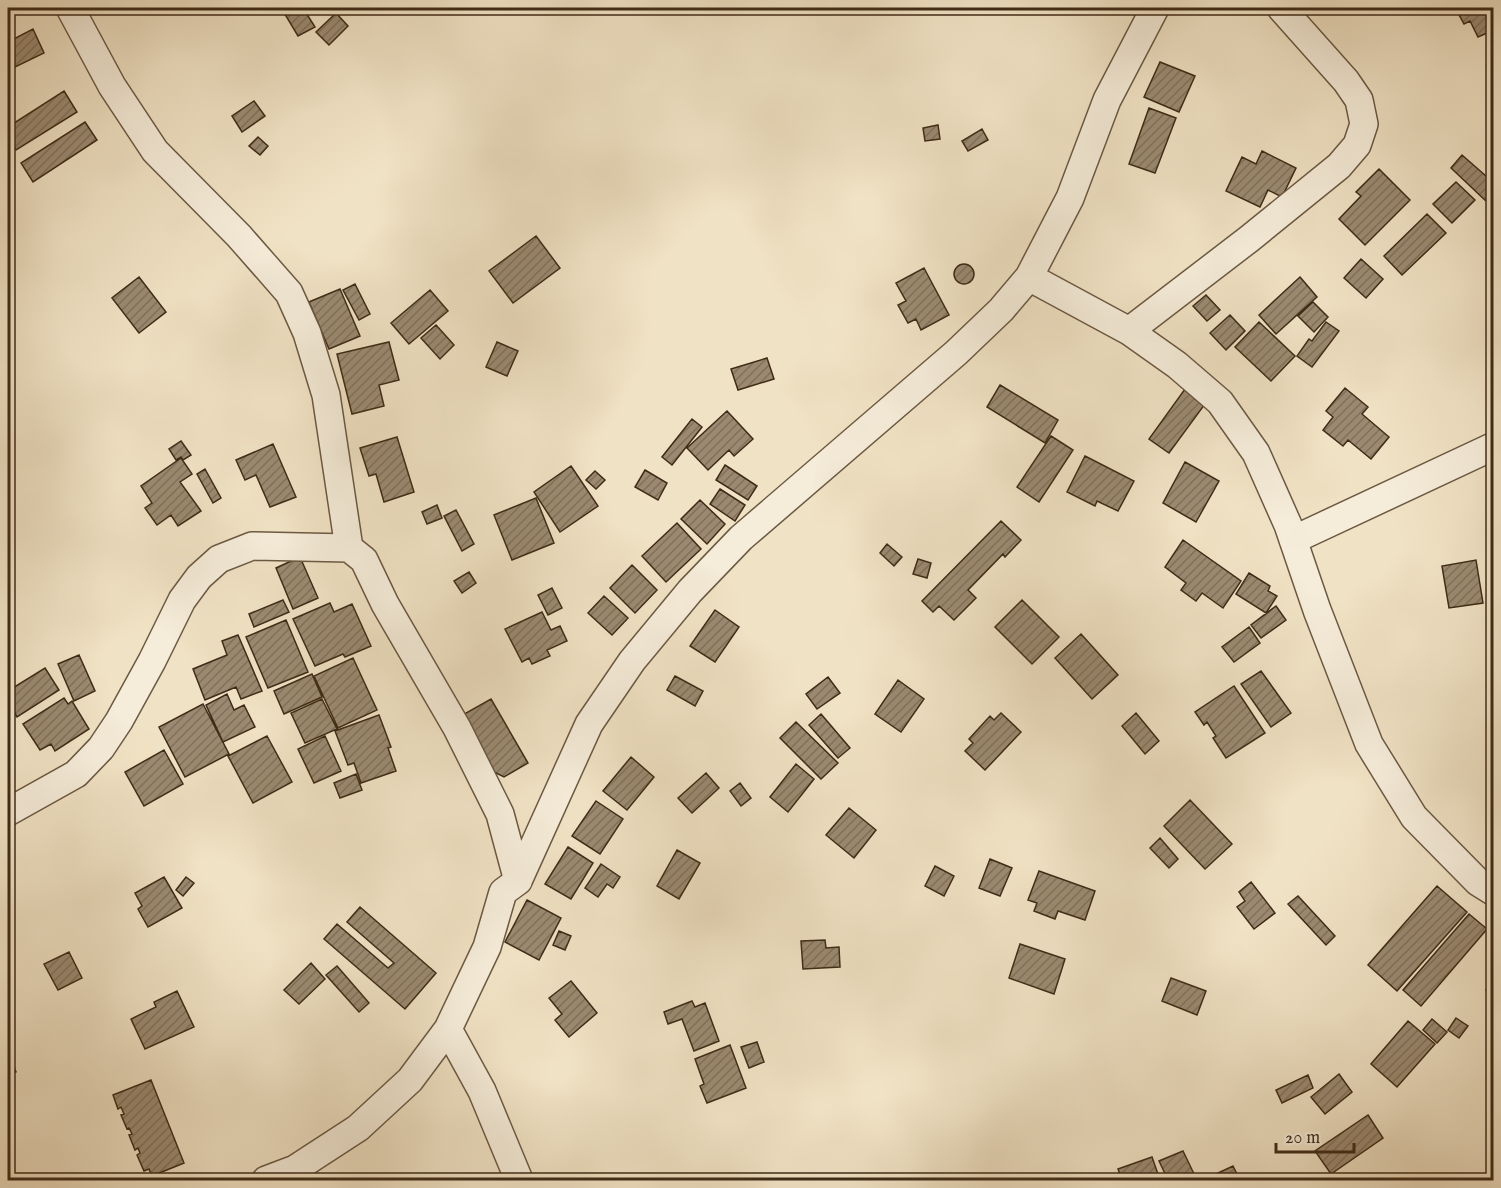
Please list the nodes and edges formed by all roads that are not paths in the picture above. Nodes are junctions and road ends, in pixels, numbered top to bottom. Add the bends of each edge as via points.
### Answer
1 (70, 8) edge
2 (1156, 8) edge
3 (1281, 8) edge
4 (1029, 277) junction
5 (1129, 332) junction
6 (1494, 446) edge
7 (1293, 540) junction
8 (349, 548) junction
9 (8, 812) edge
10 (518, 881) junction
11 (1494, 892) edge
12 (448, 1029) junction
13 (266, 1180) edge
14 (519, 1180) edge

1 - 8 street via 112,86 155,151 289,293 307,333 326,395
2 - 4 street via 1107,100 1070,198
3 - 5 street via 1359,100 1364,124 1357,145 1339,166
4 - 5 street
4 - 10 street via 956,353 750,531 690,591 632,661 589,724
5 - 7 street via 1177,365 1220,402 1256,453
6 - 7 street
7 - 11 street via 1370,744 1414,817 1478,882
8 - 9 street via 252,546 219,559 182,600 101,748 76,774
8 - 10 street via 364,560 457,728 500,814
10 - 12 street via 503,892 487,947
12 - 13 street via 410,1080 358,1128 295,1169
12 - 14 street via 482,1091

